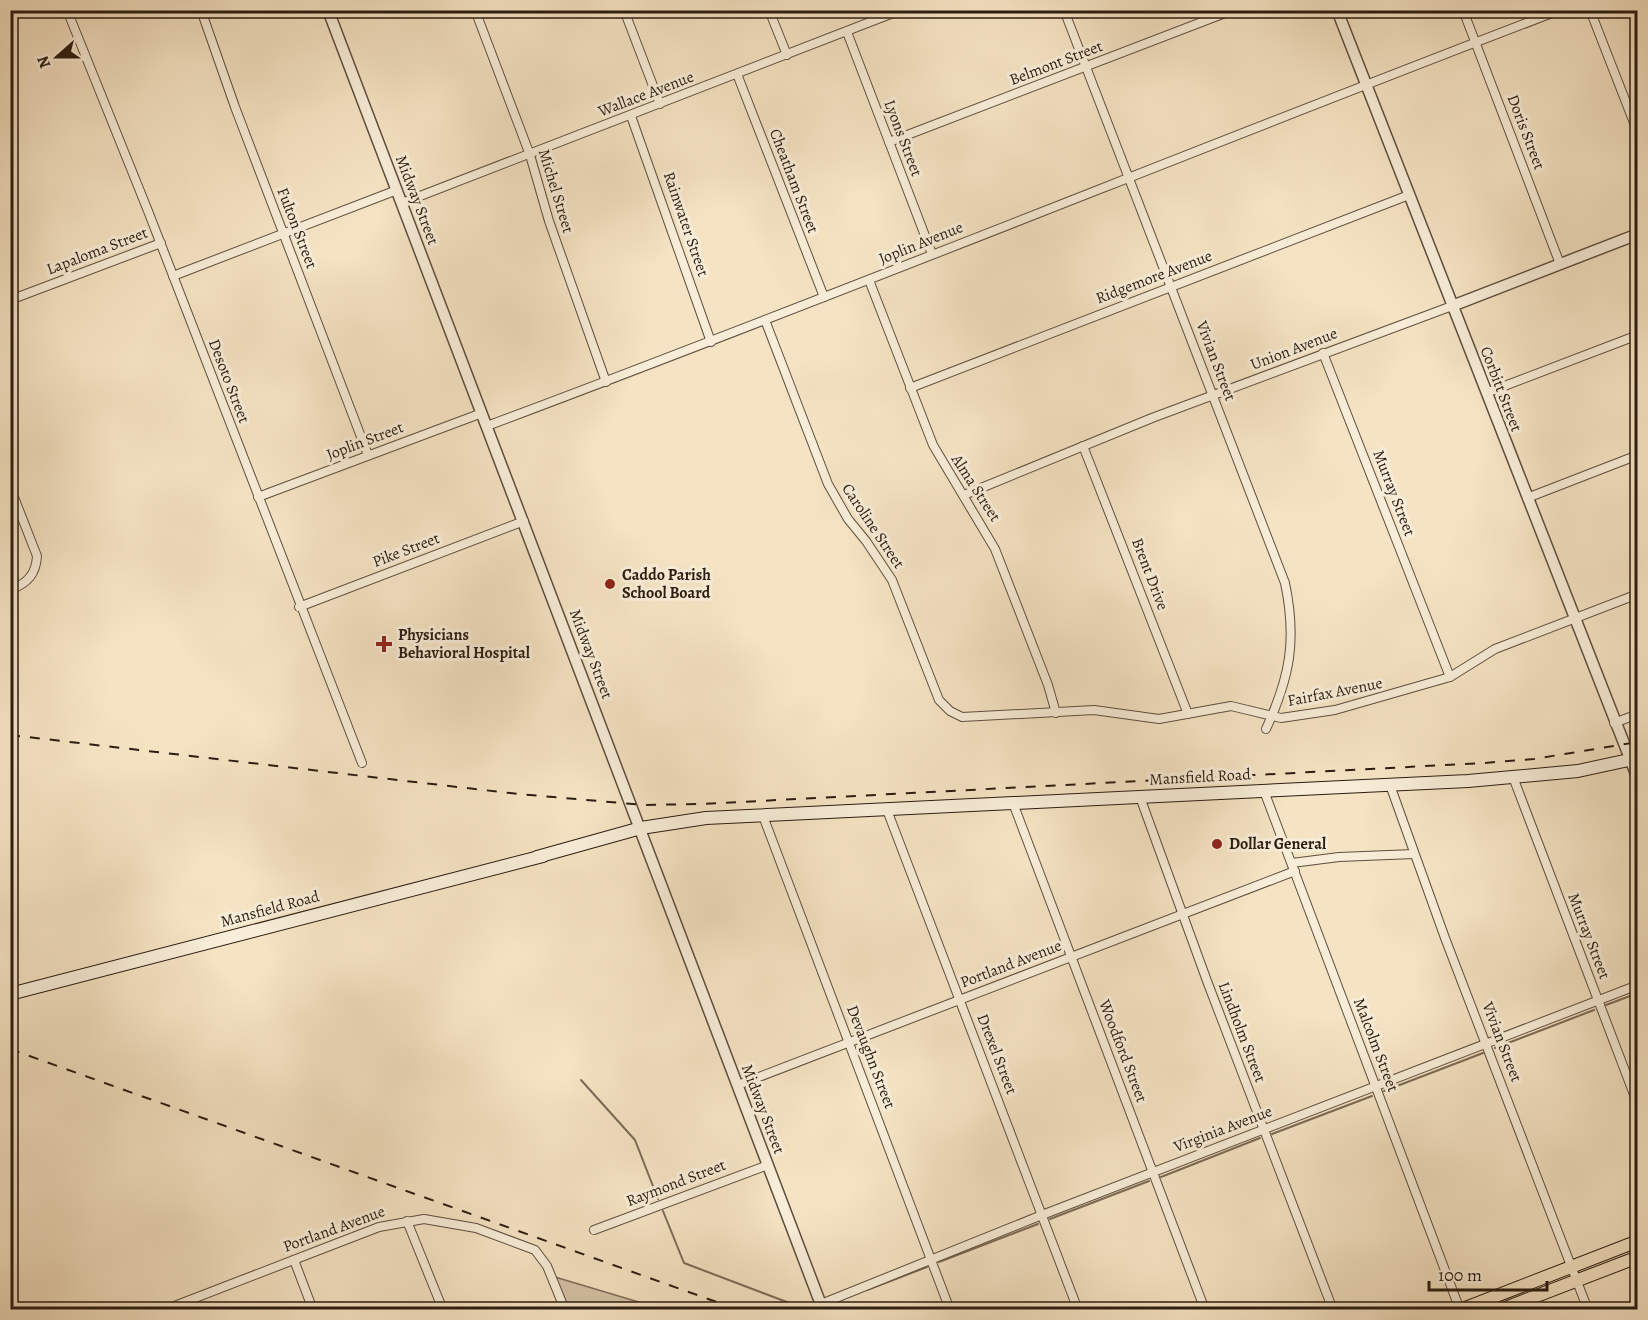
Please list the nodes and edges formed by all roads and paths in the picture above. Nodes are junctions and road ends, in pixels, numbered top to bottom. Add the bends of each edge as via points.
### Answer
1 (67, 10) edge
2 (201, 10) edge
3 (328, 10) edge
4 (476, 10) edge
5 (624, 10) edge
6 (769, 10) edge
7 (901, 10) edge
8 (1064, 10) edge
9 (1233, 10) edge
10 (1337, 10) edge
11 (1463, 10) edge
12 (1560, 10) edge
13 (1590, 10) edge
14 (847, 32) junction
15 (1476, 42) junction
16 (787, 55) junction
17 (1086, 68) junction
18 (737, 74) junction
19 (1366, 85) junction
20 (660, 105) junction
21 (631, 116) junction
22 (1638, 133) edge
23 (889, 142) junction
24 (530, 155) junction
25 (1129, 177) junction
26 (397, 190) junction
27 (1409, 195) junction
28 (402, 203) junction
29 (283, 233) junction
30 (1638, 234) edge
31 (161, 243) junction
32 (932, 254) junction
33 (1560, 264) junction
34 (173, 276) junction
35 (869, 280) junction
36 (1171, 286) junction
37 (824, 297) junction
38 (10, 300) edge
39 (1452, 306) junction
40 (765, 320) junction
41 (1638, 335) edge
42 (711, 342) junction
43 (1323, 353) junction
44 (606, 382) junction
45 (910, 388) junction
46 (1486, 393) junction
47 (1213, 395) junction
48 (482, 412) junction
49 (487, 426) junction
50 (1083, 446) junction
51 (368, 455) junction
52 (1638, 455) edge
53 (10, 487) edge
54 (964, 495) junction
55 (258, 497) junction
56 (1527, 498) junction
57 (524, 521) junction
58 (10, 590) edge
59 (1638, 594) edge
60 (299, 607) junction
61 (1574, 618) junction
62 (1450, 677) junction
63 (950, 711) joint
64 (1056, 713) junction
65 (1188, 714) junction
66 (1638, 714) edge
67 (1272, 716) junction
68 (1614, 723) junction
69 (1266, 729) dead end
70 (1634, 759) edge
71 (362, 763) dead end
72 (1513, 777) junction
73 (1638, 779) edge
74 (1390, 784) junction
75 (1264, 791) junction
76 (1140, 797) junction
77 (1013, 803) junction
78 (887, 810) junction
79 (763, 816) junction
80 (642, 832) junction
81 (1414, 854) junction
82 (1293, 867) junction
83 (1182, 914) junction
84 (1071, 956) junction
85 (1638, 986) edge
86 (10, 994) edge
87 (960, 999) junction
88 (1597, 1001) junction
89 (849, 1042) junction
90 (1486, 1044) junction
91 (738, 1085) junction
92 (1375, 1087) junction
93 (1638, 1105) edge
94 (1264, 1129) junction
95 (768, 1165) junction
96 (1153, 1173) junction
97 (1042, 1215) junction
98 (407, 1221) junction
99 (594, 1230) dead end
100 (1638, 1241) edge
101 (1638, 1257) edge
102 (931, 1259) junction
103 (294, 1260) junction
104 (1572, 1267) junction
105 (1577, 1280) junction
106 (184, 1306) edge
107 (822, 1306) edge
108 (164, 1310) edge
109 (314, 1310) edge
110 (443, 1310) edge
111 (565, 1310) edge
112 (950, 1310) edge
113 (1078, 1310) edge
114 (1205, 1310) edge
115 (1333, 1310) edge
116 (1460, 1310) edge
117 (1500, 1310) edge
118 (1588, 1310) edge

1 - 31 street, Desoto Street
2 - 29 street, Fulton Street
3 - 26 street, Midway Street
4 - 24 street, Michel Street
5 - 20 street
6 - 16 street
7 - 14 street, Wallace Avenue
8 - 17 street, Vivian Street
9 - 17 street, Belmont Street
10 - 19 street, Corbitt Street
11 - 15 street, Doris Street
12 - 15 street, Joplin Avenue
13 - 22 street
14 - 16 street, Wallace Avenue
14 - 23 street, Lyons Street
15 - 19 street, Joplin Avenue
15 - 33 street, Doris Street
16 - 18 street, Wallace Avenue
17 - 23 street, Belmont Street
17 - 25 street, Vivian Street
18 - 20 street, Wallace Avenue
18 - 37 street, Cheatham Street
19 - 25 street, Joplin Avenue
19 - 27 street, Corbitt Street
20 - 21 street, Wallace Avenue
21 - 24 street, Wallace Avenue
21 - 42 street, Rainwater Street
23 - 32 street, Lyons Street
24 - 28 street, Wallace Avenue
24 - 44 street, Michel Street
25 - 32 street, Joplin Avenue
25 - 36 street, Vivian Street
26 - 28 street, Midway Street
26 - 29 street
27 - 36 street, Ridgemore Avenue
27 - 39 street, Corbitt Street
28 - 48 street, Midway Street
29 - 34 street
29 - 51 street, Fulton Street
30 - 33 street, Union Avenue
31 - 34 street, Desoto Street
31 - 38 street, Lapaloma Street
32 - 35 street, Joplin Avenue
33 - 39 street, Union Avenue
34 - 55 street, Desoto Street
35 - 37 street, Joplin Avenue
35 - 45 street, Alma Street
36 - 45 street, Ridgemore Avenue
36 - 47 street, Vivian Street
37 - 40 street, Joplin Avenue
39 - 43 street, Union Avenue
39 - 46 street, Corbitt Street
40 - 42 street, Joplin Avenue
40 - 63 street, Caroline Street via 828,484 892,580 935,691
41 - 46 street
42 - 44 street, Joplin Avenue
43 - 47 street, Union Avenue
43 - 62 street, Murray Street
44 - 49 street, Joplin Avenue
45 - 54 street, Alma Street via 936,453
46 - 56 street, Corbitt Street
47 - 50 street, Union Avenue
47 - 67 street, Vivian Street via 1278,561 1290,606 1288,673
48 - 49 street, Midway Street
48 - 51 street, Joplin Street
49 - 57 street, Midway Street
50 - 54 street, Union Avenue
50 - 65 street, Brent Drive
51 - 55 street, Joplin Street
52 - 56 street
53 - 58 street via 35,546 36,567 29,579
54 - 64 street, Alma Street via 995,549
55 - 60 street, Desoto Street
56 - 61 street, Corbitt Street
57 - 60 street, Pike Street
57 - 80 street, Midway Street
59 - 61 street, Fairfax Avenue
60 - 71 street, Desoto Street
61 - 62 street, Fairfax Avenue via 1495,649
61 - 68 street, Corbitt Street
62 - 67 street, Fairfax Avenue via 1356,706
63 - 64 street, Fairfax Avenue via 962,717
64 - 65 street, Fairfax Avenue via 1114,712 1149,719
65 - 67 street, Fairfax Avenue via 1231,706
66 - 68 street
67 - 69 street, Vivian Street
68 - 70 street, Corbitt Street
70 - 72 main road, Mansfield Road via 1578,771
70 - 73 street, Corbitt Street
72 - 74 main road, Mansfield Road
72 - 88 street, Murray Street
74 - 75 main road, Mansfield Road
74 - 81 street, Vivian Street
75 - 76 main road, Mansfield Road
75 - 82 street, Malcolm Street
76 - 77 main road, Mansfield Road
76 - 83 street, Lindholm Street
77 - 78 main road, Mansfield Road
77 - 84 street, Woodford Street
78 - 79 main road, Mansfield Road
78 - 87 street, Drexel Street
79 - 80 main road, Mansfield Road via 706,818
79 - 89 street, Devaughn Street
80 - 86 main road, Mansfield Road
80 - 91 street, Midway Street
81 - 82 street, Portland Avenue via 1339,856
81 - 90 street, Vivian Street
82 - 83 street, Portland Avenue
82 - 92 street, Malcolm Street
83 - 84 street, Portland Avenue
83 - 94 street, Lindholm Street
84 - 87 street, Portland Avenue
84 - 96 street, Woodford Street
85 - 88 street, Virginia Avenue
87 - 89 street, Portland Avenue
87 - 97 street, Drexel Street
88 - 90 street, Virginia Avenue
88 - 93 street, Murray Street
89 - 91 street, Portland Avenue
89 - 102 street, Devaughn Street
90 - 92 street, Virginia Avenue
90 - 104 street, Vivian Street
91 - 95 street, Midway Street
92 - 94 street, Virginia Avenue
92 - 116 street, Malcolm Street
94 - 96 street, Virginia Avenue
94 - 115 street, Lindholm Street
95 - 99 street, Raymond Street
95 - 107 street, Midway Street
96 - 97 street, Virginia Avenue
96 - 114 street, Woodford Street
97 - 102 street, Virginia Avenue
97 - 113 street, Drexel Street
98 - 103 street, Portland Avenue via 379,1227
98 - 110 street
98 - 111 street, Portland Avenue via 441,1220 493,1233 535,1250 543,1258
100 - 104 main road
101 - 105 main road
102 - 107 street, Virginia Avenue
102 - 112 street, Devaughn Street
103 - 106 street, Portland Avenue
103 - 109 street
104 - 105 street, Vivian Street
104 - 116 main road
105 - 117 main road
105 - 118 street, Vivian Street
106 - 108 street, Portland Avenue

